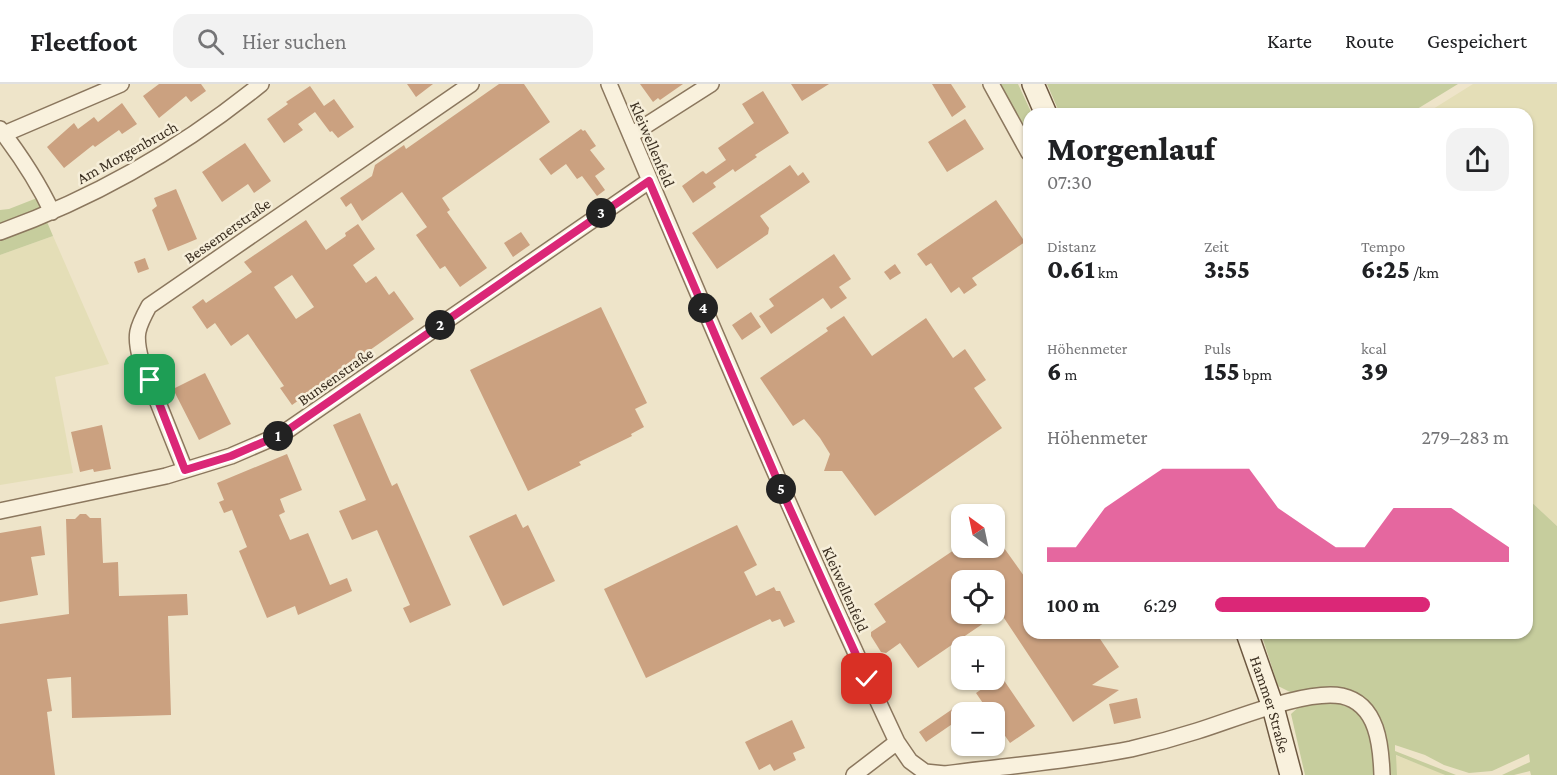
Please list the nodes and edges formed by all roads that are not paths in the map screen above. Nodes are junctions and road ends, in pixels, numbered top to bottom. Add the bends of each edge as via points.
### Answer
1 (121, 84) edge
2 (261, 84) edge
3 (471, 84) edge
4 (609, 84) edge
5 (711, 84) edge
6 (991, 84) edge
7 (1033, 84) edge
8 (1043, 108) edge
9 (2, 131) edge
10 (631, 135) junction
11 (1023, 142) edge
12 (649, 181) junction
13 (52, 212) junction
14 (0, 232) edge
15 (185, 470) junction
16 (0, 511) edge
17 (1250, 639) edge
18 (1273, 707) junction
19 (897, 742) junction
20 (854, 775) edge
21 (1292, 775) edge
22 (1382, 775) edge

1 - 9 street
2 - 13 street, Am Morgenbruch via 186,141
3 - 15 street, Bessemerstraße via 149,306 137,328 136,343
4 - 10 street, Kleiwellenfeld
5 - 10 street
6 - 11 street
7 - 8 main road
9 - 13 street via 42,190
10 - 12 street, Kleiwellenfeld
12 - 15 street, Bunsenstraße via 282,434
12 - 19 street, Kleiwellenfeld via 785,498
13 - 14 street, Am Morgenbruch
15 - 16 street, Bunsenstraße
17 - 18 main road, Hammer Straße
18 - 19 street, Kleiwellenfeld via 1132,748 945,774 925,772 910,761
18 - 21 main road, Hammer Straße
18 - 22 street, Kleiwellenfeld via 1311,696 1342,696 1360,705 1377,731
19 - 20 street

